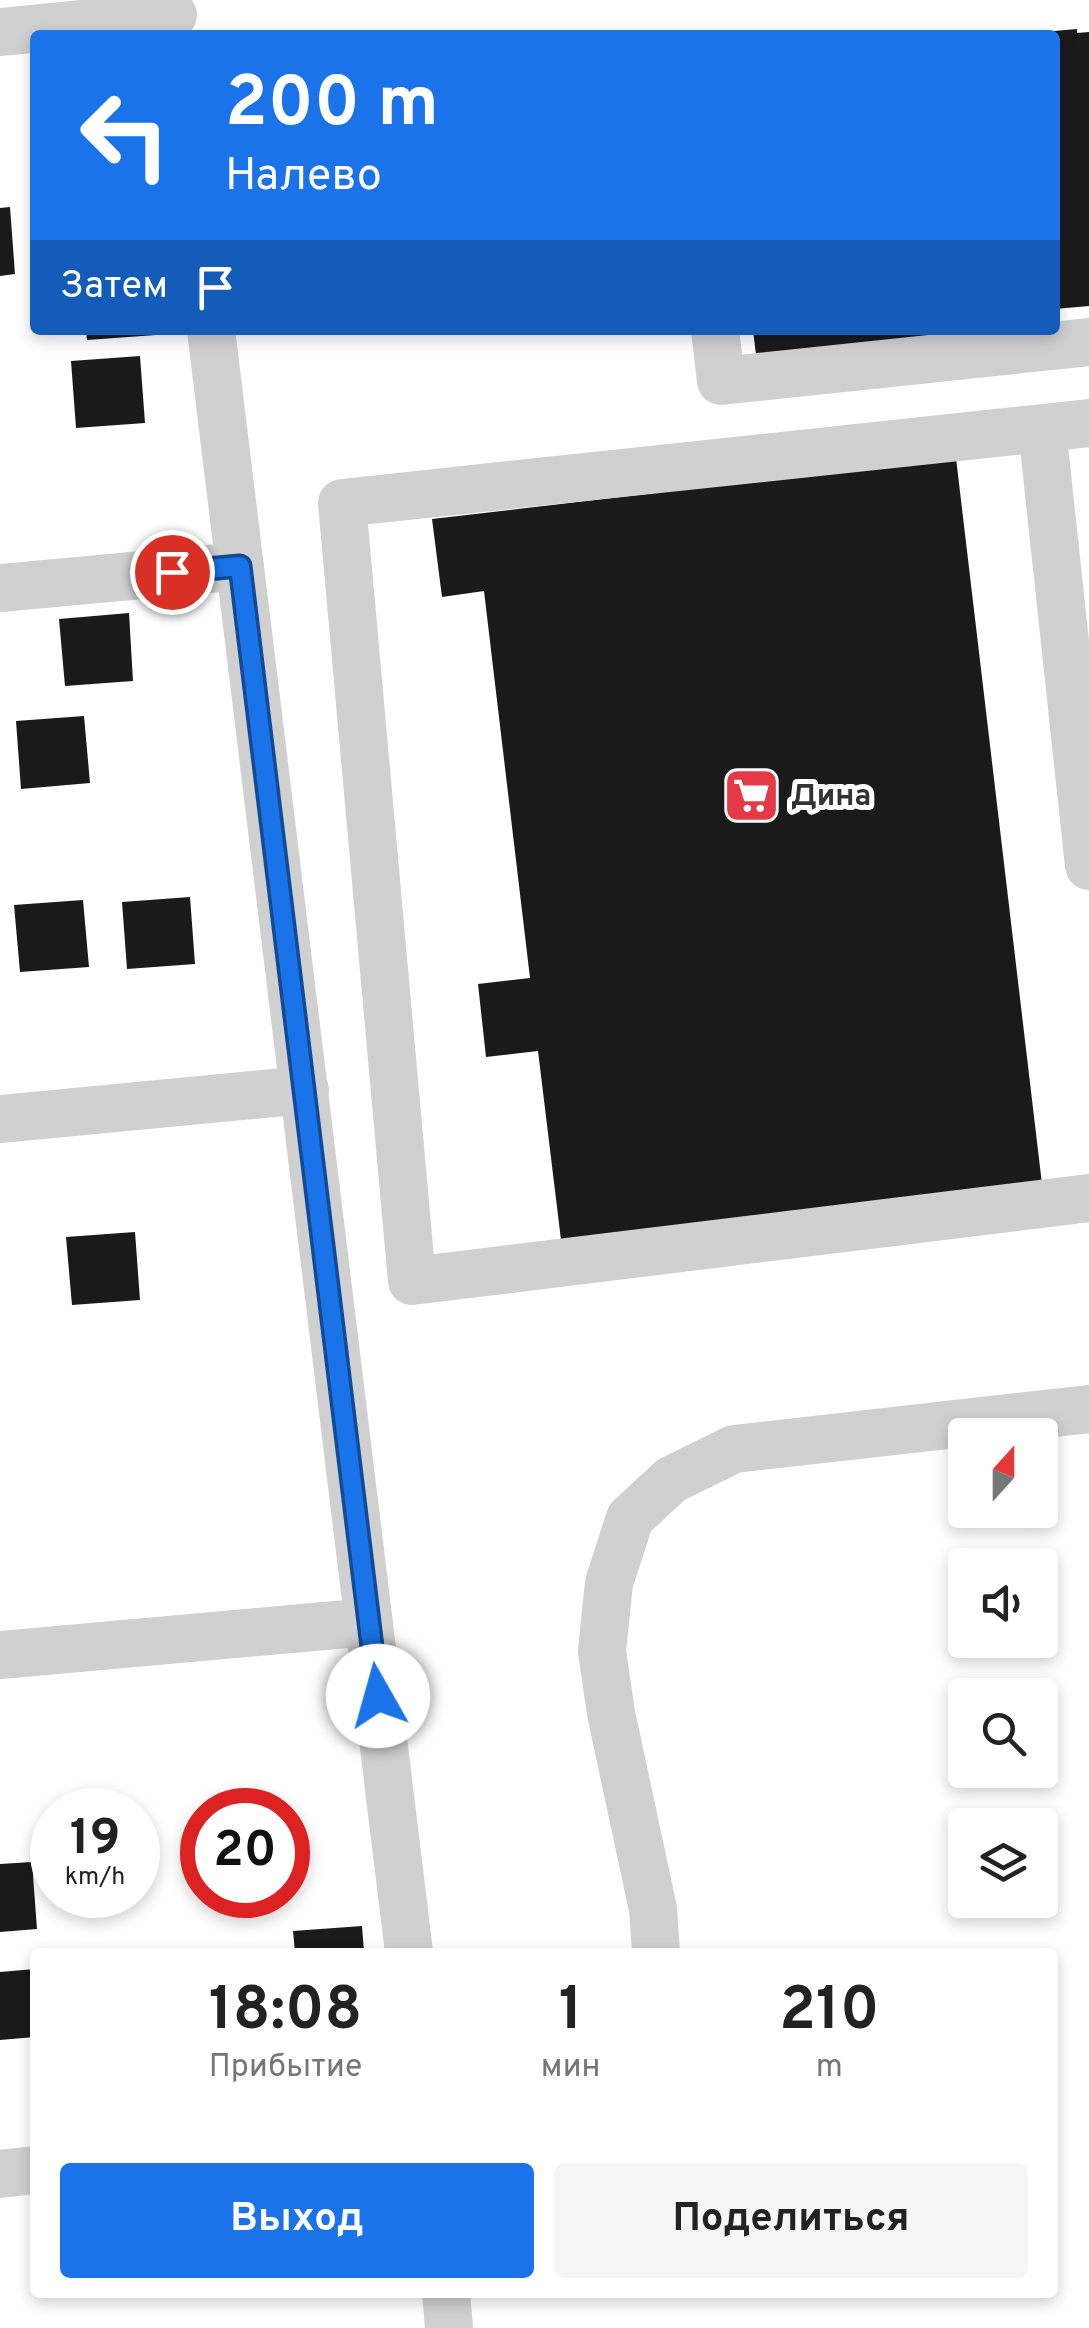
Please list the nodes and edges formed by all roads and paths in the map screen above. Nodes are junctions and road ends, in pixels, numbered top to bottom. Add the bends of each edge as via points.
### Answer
1 (174, 17) edge
2 (0, 32) edge
3 (213, 335) edge
4 (716, 335) edge
5 (1089, 342) edge
6 (1089, 423) edge
7 (1042, 428) junction
8 (240, 566) junction
9 (0, 588) edge
10 (1089, 866) edge
11 (304, 1090) junction
12 (0, 1119) edge
13 (1089, 1198) edge
14 (1089, 1409) edge
15 (369, 1622) junction
16 (0, 1655) edge
17 (409, 1948) edge
18 (656, 1948) edge
19 (30, 2171) edge
20 (0, 2174) edge
21 (446, 2298) edge
22 (449, 2328) edge

1 - 2 street
3 - 8 street
4 - 5 street via 721,381
6 - 7 street
7 - 10 street
7 - 13 street via 342,502 412,1281
8 - 9 street
8 - 11 street
11 - 12 street
11 - 15 street
14 - 18 street via 734,1449 670,1480 630,1518 609,1583 602,1651
15 - 16 street
15 - 17 street
19 - 20 street
21 - 22 street

